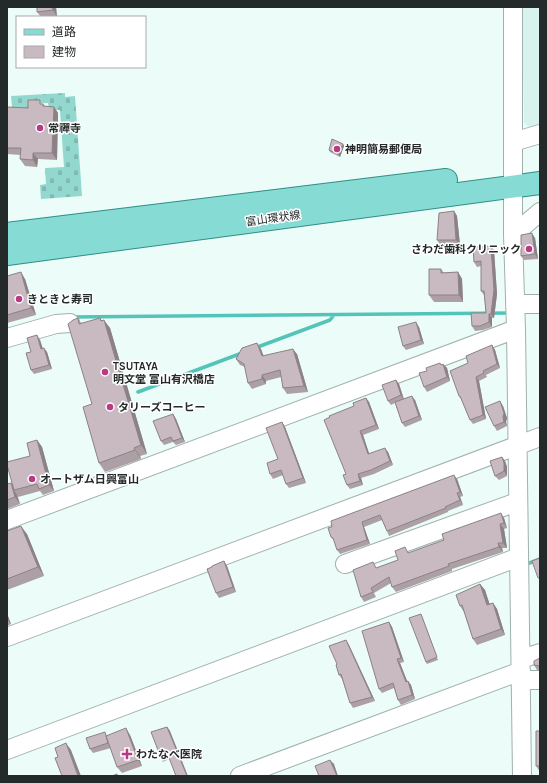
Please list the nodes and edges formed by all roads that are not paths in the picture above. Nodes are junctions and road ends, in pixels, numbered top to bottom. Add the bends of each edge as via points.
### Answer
1 (513, 7) edge
2 (540, 134) edge
3 (513, 142) junction
4 (540, 168) edge
5 (513, 179) junction
6 (540, 183) edge
7 (540, 212) edge
8 (7, 234) edge
9 (513, 235) junction
10 (7, 254) edge
11 (515, 304) junction
12 (540, 304) edge
13 (70, 324) edge
14 (516, 329) junction
15 (7, 338) edge
16 (540, 437) edge
17 (517, 445) junction
18 (517, 502) junction
19 (7, 520) edge
20 (519, 557) junction
21 (345, 564) dead end
22 (7, 637) edge
23 (540, 653) edge
24 (521, 670) junction
25 (540, 680) edge
26 (7, 750) edge
27 (240, 776) edge
28 (522, 776) edge

1 - 3 street
2 - 3 street
3 - 5 street
4 - 5 main road, 富山環状線
5 - 6 main road, 富山環状線
5 - 8 main road, 富山環状線
5 - 9 street
5 - 10 main road, 富山環状線
7 - 9 street
9 - 11 street
11 - 12 street
11 - 14 street
13 - 15 street via 56,324
14 - 17 street
14 - 19 street
16 - 17 street
17 - 18 street
17 - 22 street
18 - 20 street
18 - 21 street
20 - 24 street
20 - 26 street
23 - 24 street
24 - 25 street
24 - 27 street
24 - 28 street

